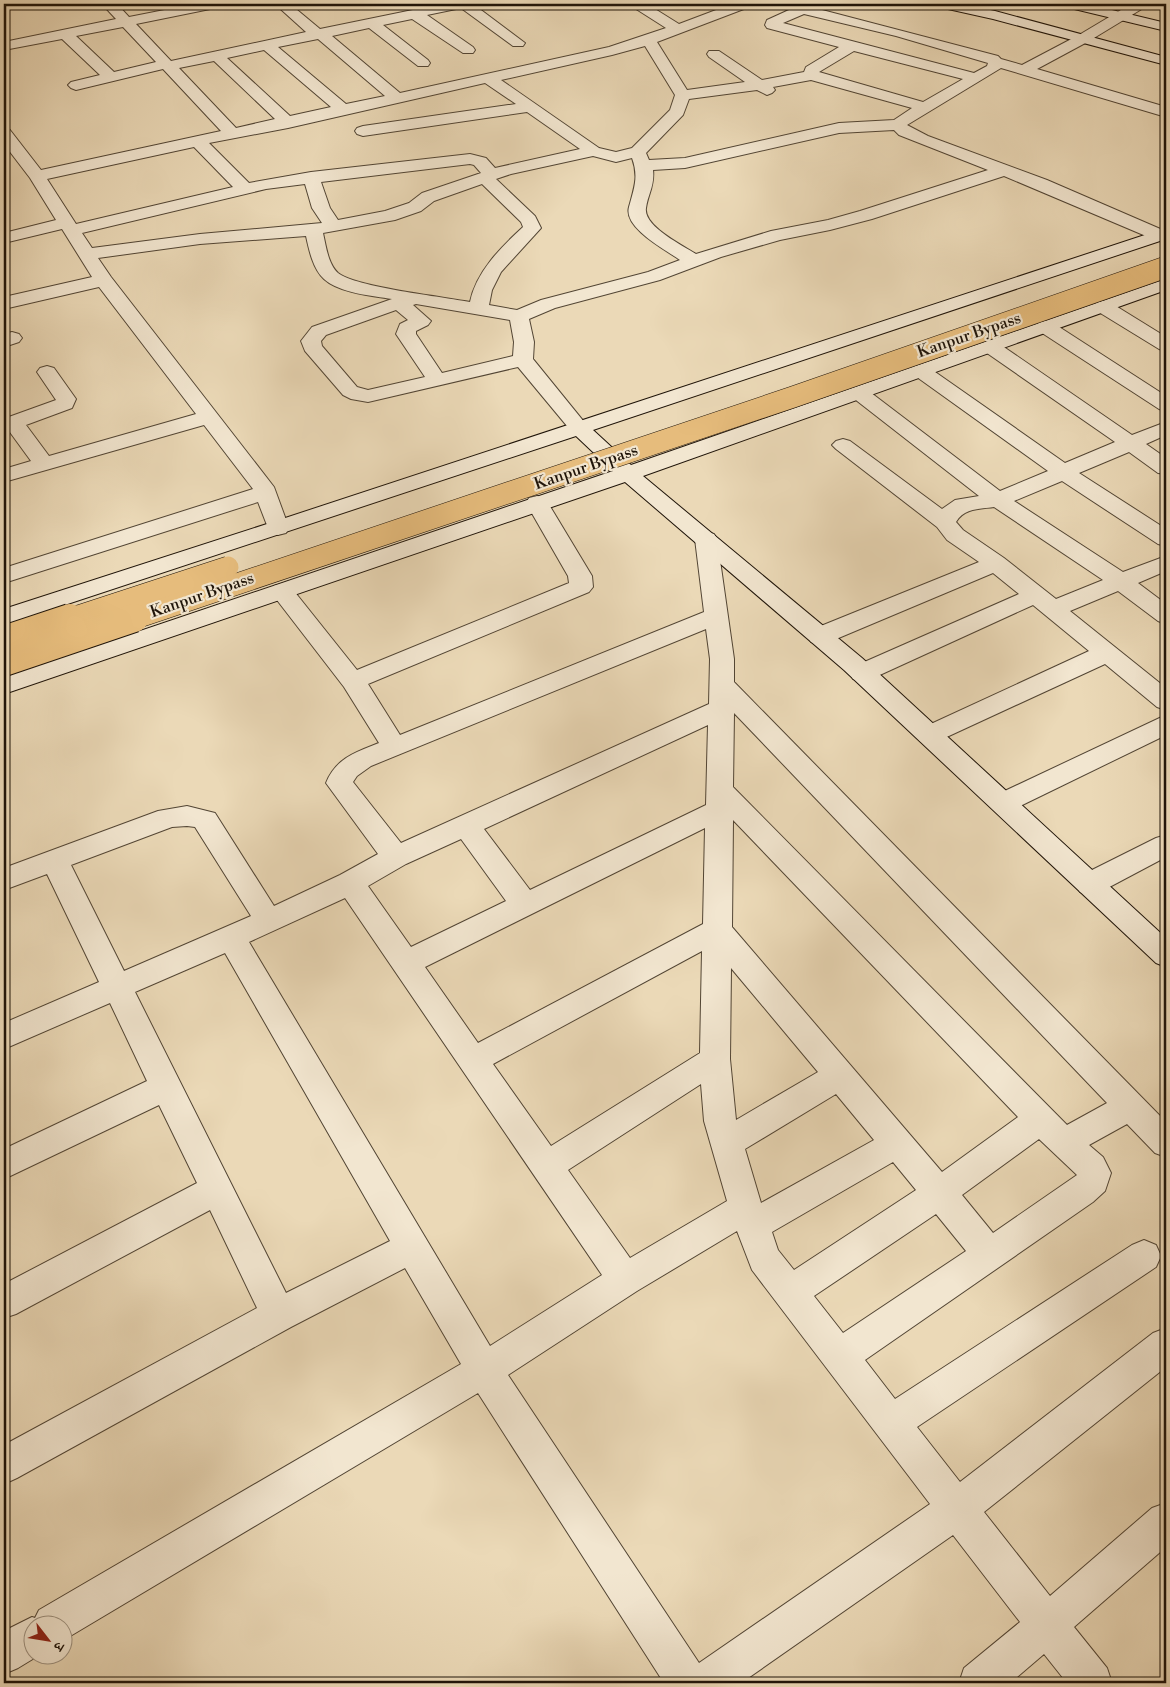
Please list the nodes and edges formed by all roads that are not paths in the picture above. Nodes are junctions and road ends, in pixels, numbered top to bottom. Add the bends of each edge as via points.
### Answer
1 (109, 4) edge
2 (216, 4) edge
3 (282, 4) edge
4 (463, 4) edge
5 (638, 4) edge
6 (780, 4) edge
7 (944, 4) edge
8 (1071, 4) edge
9 (1140, 4) edge
10 (164, 8) edge
11 (803, 9) junction
12 (744, 10) edge
13 (415, 14) junction
14 (1120, 16) junction
15 (126, 22) junction
16 (372, 23) junction
17 (1166, 27) edge
18 (677, 28) junction
19 (65, 34) junction
20 (319, 34) junction
21 (1084, 38) junction
22 (648, 40) junction
23 (518, 43) dead end
24 (267, 45) junction
25 (4, 46) edge
26 (852, 46) junction
27 (468, 50) dead end
28 (714, 54) dead end
29 (217, 56) junction
30 (1166, 61) edge
31 (996, 62) junction
32 (423, 63) dead end
33 (166, 65) junction
34 (1024, 70) junction
35 (811, 75) junction
36 (111, 77) junction
37 (488, 78) junction
38 (976, 78) junction
39 (76, 85) dead end
40 (759, 85) junction
41 (683, 95) junction
42 (777, 96) dead end
43 (397, 98) junction
44 (531, 107) junction
45 (925, 107) junction
46 (344, 110) junction
47 (1166, 112) edge
48 (288, 123) junction
49 (898, 125) junction
50 (363, 131) dead end
51 (4, 133) edge
52 (233, 134) junction
53 (198, 141) junction
54 (593, 151) junction
55 (641, 159) junction
56 (1004, 170) junction
57 (37, 176) junction
58 (488, 176) junction
59 (311, 177) junction
60 (245, 189) junction
61 (69, 226) junction
62 (333, 226) junction
63 (314, 230) junction
64 (4, 238) edge
65 (1164, 240) edge
66 (87, 254) junction
67 (694, 260) junction
68 (1166, 266) edge
69 (103, 280) junction
70 (1166, 284) edge
71 (407, 301) junction
72 (4, 303) edge
73 (1104, 307) junction
74 (479, 310) junction
75 (519, 316) junction
76 (1046, 327) junction
77 (1166, 345) edge
78 (991, 346) junction
79 (523, 360) junction
80 (921, 371) junction
81 (47, 372) dead end
82 (436, 379) junction
83 (859, 393) junction
84 (1166, 405) edge
85 (208, 417) junction
86 (9, 423) edge
87 (578, 428) junction
88 (1166, 428) edge
89 (1130, 443) junction
90 (843, 445) dead end
91 (44, 464) junction
92 (1166, 468) edge
93 (1063, 472) junction
94 (627, 473) junction
95 (4, 476) edge
96 (266, 492) junction
97 (998, 500) junction
98 (537, 503) junction
99 (945, 522) junction
100 (278, 528) junction
101 (1166, 538) edge
102 (706, 539) junction
103 (996, 563) junction
104 (1166, 563) edge
105 (4, 576) edge
106 (1120, 581) junction
107 (282, 591) junction
108 (1044, 602) junction
109 (716, 616) junction
110 (1166, 616) edge
111 (4, 617) edge
112 (820, 636) junction
113 (4, 640) edge
114 (1107, 653) junction
115 (4, 662) edge
116 (862, 673) junction
117 (353, 681) junction
118 (4, 686) edge
119 (721, 696) junction
120 (1166, 701) edge
121 (1166, 724) edge
122 (929, 735) junction
123 (395, 747) junction
124 (720, 800) junction
125 (1003, 803) junction
126 (466, 825) junction
127 (1166, 845) edge
128 (396, 857) junction
129 (54, 860) junction
130 (4, 879) edge
131 (350, 884) junction
132 (1090, 884) junction
133 (525, 905) junction
134 (269, 921) junction
135 (717, 930) junction
136 (231, 938) junction
137 (1166, 955) edge
138 (406, 963) junction
139 (115, 986) junction
140 (4, 1036) edge
141 (715, 1059) junction
142 (473, 1060) junction
143 (840, 1075) junction
144 (166, 1087) junction
145 (1130, 1106) junction
146 (1041, 1119) junction
147 (1166, 1142) edge
148 (726, 1143) junction
149 (897, 1143) junction
150 (1064, 1143) junction
151 (4, 1165) edge
152 (546, 1166) junction
153 (217, 1189) junction
154 (939, 1192) junction
155 (749, 1217) junction
156 (412, 1247) junction
157 (991, 1254) junction
158 (1144, 1256) dead end
159 (625, 1280) junction
160 (791, 1292) junction
161 (4, 1302) edge
162 (279, 1315) junction
163 (1166, 1345) edge
164 (840, 1357) junction
165 (484, 1370) junction
166 (891, 1423) junction
167 (4, 1465) edge
168 (957, 1509) junction
169 (1166, 1522) edge
170 (70, 1614) edge
171 (1047, 1625) junction
172 (22, 1642) edge
173 (4, 1654) edge
174 (688, 1683) edge
175 (706, 1683) edge
176 (979, 1683) edge
177 (1092, 1683) edge

1 - 15 street
2 - 10 street
3 - 20 street
4 - 13 street
4 - 23 street
5 - 18 street
6 - 11 street
7 - 21 street
8 - 14 street
9 - 14 street
10 - 15 street
11 - 26 street via 767,23
11 - 31 street via 986,56
12 - 18 street via 724,11
13 - 16 street
13 - 27 street
14 - 17 street
14 - 21 street
15 - 19 street
15 - 33 street
16 - 20 street
16 - 32 street
18 - 22 street
19 - 25 street
19 - 36 street
20 - 24 street
20 - 43 street
21 - 30 street
21 - 34 street
22 - 37 street
22 - 41 street
24 - 29 street
24 - 46 street
26 - 35 street via 811,70
26 - 38 street
28 - 40 street
29 - 33 street
29 - 48 street
31 - 34 street
31 - 38 street via 994,68
33 - 36 street
33 - 52 street
34 - 47 street
35 - 40 street
35 - 45 street
36 - 39 street
37 - 43 street
37 - 44 street
38 - 45 street
40 - 41 street
40 - 42 street
41 - 55 street via 677,112
43 - 46 street
44 - 50 street
44 - 54 street
45 - 49 street
46 - 48 street
48 - 52 street
49 - 55 street via 839,128 685,163
49 - 56 street via 922,140
51 - 57 street
52 - 53 street
53 - 57 street
53 - 60 street
54 - 55 street
54 - 58 street
55 - 67 street via 646,181 637,209 642,224 663,242
56 - 65 street
56 - 67 street via 866,215 777,235
57 - 61 street
58 - 59 street via 480,162 470,159
58 - 62 street via 428,197 402,212
58 - 74 street via 529,220 532,228 489,277 479,297
59 - 60 street
59 - 62 street via 321,208
60 - 61 street
61 - 64 street
61 - 66 street
62 - 63 street
63 - 66 street via 200,239
63 - 71 street via 319,254 331,276 354,287
65 - 87 street
65 - 113 highway, Kanpur Bypass, bridge via 524,469
66 - 69 street
67 - 75 street via 654,276 548,304
68 - 115 highway, Kanpur Bypass, bridge via 793,397
69 - 72 street
69 - 85 street
70 - 73 street
71 - 74 street
71 - 82 street via 422,321 407,328 406,334
71 - 82 street via 319,331 313,336 312,347 350,391 358,395 368,396
73 - 76 street
73 - 77 street
74 - 75 street
75 - 79 street via 524,342
76 - 78 street
76 - 84 street
78 - 80 street
78 - 89 street
79 - 82 street
79 - 87 street
80 - 83 street
80 - 93 street
81 - 86 street via 66,399 65,404
83 - 94 street
83 - 97 street
85 - 91 street
85 - 96 street
86 - 91 street
87 - 94 street
87 - 100 street
88 - 89 street
89 - 92 street
89 - 93 street
90 - 99 street
91 - 95 street
93 - 97 street
93 - 101 street
94 - 98 street
94 - 102 street
96 - 100 street
96 - 105 street
97 - 99 street via 963,505 951,512
97 - 106 street
98 - 107 street
98 - 117 street via 580,576 581,587
99 - 103 street via 954,534
100 - 111 street
102 - 109 street
102 - 112 street
103 - 108 street
103 - 112 street
104 - 106 street
106 - 108 street
106 - 110 street
107 - 117 street
107 - 118 street
108 - 114 street
108 - 116 street
109 - 119 street via 722,659
109 - 123 street
112 - 116 street
114 - 120 street
114 - 122 street
116 - 122 street
117 - 123 street
119 - 124 street
119 - 126 street
119 - 145 street
121 - 125 street
122 - 125 street
123 - 128 street via 350,766 341,775 339,783
124 - 133 street
124 - 135 street
124 - 146 street
125 - 132 street
126 - 128 street
126 - 133 street
127 - 132 street
128 - 131 street
129 - 130 street
129 - 134 street via 168,818 196,816 205,820
129 - 139 street
131 - 134 street
131 - 138 street
132 - 137 street
133 - 138 street
134 - 136 street
135 - 141 street
135 - 142 street
135 - 143 street
136 - 139 street
136 - 156 street
138 - 142 street
139 - 140 street
139 - 144 street
141 - 148 street via 720,1121
141 - 152 street
142 - 152 street
143 - 148 street
143 - 149 street
144 - 151 street
144 - 153 street
145 - 147 street
145 - 150 street
146 - 150 street
146 - 154 street
148 - 155 street
149 - 154 street
149 - 155 street
150 - 157 street via 1091,1167 1095,1173 1093,1181
152 - 159 street
153 - 161 street
153 - 162 street
154 - 157 street
154 - 160 street
155 - 159 street
155 - 160 street via 764,1259
156 - 162 street
156 - 165 street
157 - 164 street
158 - 166 street
159 - 165 street
160 - 164 street
162 - 167 street
163 - 168 street
164 - 166 street
165 - 170 street
165 - 174 street
166 - 168 street
168 - 171 street
168 - 175 street
169 - 171 street
171 - 176 street
171 - 177 street
172 - 173 street

